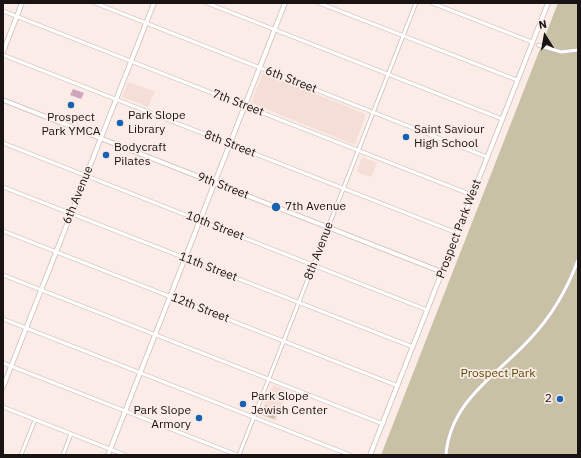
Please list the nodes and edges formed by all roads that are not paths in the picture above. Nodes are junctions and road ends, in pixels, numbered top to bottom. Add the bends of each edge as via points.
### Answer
1 (22, 3) edge
2 (95, 3) edge
3 (154, 3) edge
4 (207, 3) edge
5 (285, 3) edge
6 (319, 3) edge
7 (416, 3) edge
8 (432, 3) edge
9 (547, 3) edge
10 (3, 11) edge
11 (17, 16) junction
12 (146, 23) junction
13 (274, 30) junction
14 (403, 36) junction
15 (532, 42) junction
16 (538, 45) dead end
17 (577, 51) edge
18 (3, 54) edge
19 (131, 61) junction
20 (260, 68) junction
21 (388, 74) junction
22 (517, 80) junction
23 (116, 99) junction
24 (3, 100) edge
25 (245, 106) junction
26 (373, 112) junction
27 (502, 119) junction
28 (101, 138) junction
29 (3, 143) edge
30 (230, 144) junction
31 (358, 150) junction
32 (487, 157) junction
33 (86, 176) junction
34 (215, 183) junction
35 (3, 187) edge
36 (343, 188) junction
37 (472, 195) junction
38 (71, 214) junction
39 (200, 220) junction
40 (328, 227) junction
41 (3, 231) edge
42 (457, 233) junction
43 (56, 252) junction
44 (185, 258) junction
45 (578, 260) edge
46 (314, 265) junction
47 (442, 272) junction
48 (3, 275) edge
49 (41, 290) junction
50 (170, 296) junction
51 (298, 303) junction
52 (427, 310) junction
53 (3, 319) edge
54 (26, 328) junction
55 (155, 335) junction
56 (284, 341) junction
57 (413, 348) junction
58 (3, 363) edge
59 (11, 366) junction
60 (140, 373) junction
61 (269, 379) junction
62 (398, 386) junction
63 (3, 387) edge
64 (3, 407) edge
65 (125, 411) junction
66 (254, 418) junction
67 (35, 420) junction
68 (383, 424) junction
69 (71, 434) junction
70 (110, 449) junction
71 (21, 455) edge
72 (63, 455) edge
73 (108, 455) edge
74 (125, 455) edge
75 (238, 455) edge
76 (350, 455) edge
77 (370, 455) edge
78 (446, 455) edge

1 - 11 street
2 - 12 street, 6th Street
3 - 12 street, 6th Avenue
4 - 13 street
5 - 13 street
6 - 14 street
7 - 14 street, 8th Avenue
8 - 15 street
9 - 15 street, Prospect Park West
10 - 11 street, 7th Street
11 - 18 street
11 - 19 street, 7th Street
12 - 19 street, 6th Avenue
12 - 20 street, 6th Street
13 - 20 street
13 - 21 street
14 - 21 street, 8th Avenue
14 - 22 street
15 - 22 street, Prospect Park West
16 - 17 street via 561,52
18 - 23 street, 8th Street
19 - 23 street, 6th Avenue
19 - 25 street, 7th Street
20 - 25 street
20 - 26 street, 6th Street
21 - 26 street, 8th Avenue
21 - 27 street
22 - 27 street, Prospect Park West
23 - 28 street, 6th Avenue
23 - 30 street, 8th Street
24 - 28 street, 9th Street
25 - 30 street
25 - 31 street, 7th Street
26 - 31 street, 8th Avenue
26 - 32 street, 6th Street
27 - 32 street, Prospect Park West
28 - 33 street, 6th Avenue
28 - 34 street, 9th Street
29 - 33 street, 10th Street
30 - 34 street
30 - 36 street, 8th Street
31 - 36 street, 8th Avenue
31 - 37 street, 7th Street
32 - 37 street, Prospect Park West
33 - 38 street, 6th Avenue
33 - 39 street, 10th Street
34 - 39 street
34 - 40 street, 9th Street
35 - 38 street, 11th Street
36 - 40 street, 8th Avenue
36 - 42 street, 8th Street
37 - 42 street, Prospect Park West
38 - 43 street, 6th Avenue
38 - 44 street, 11th Street
39 - 44 street
39 - 46 street, 10th Street
40 - 46 street, 8th Avenue
40 - 47 street, 9th Street
41 - 43 street, 12th Street
42 - 47 street, Prospect Park West
43 - 49 street, 6th Avenue
43 - 50 street, 12th Street
44 - 50 street
44 - 51 street, 11th Street
45 - 78 street via 564,292 547,319 526,344 482,383 463,405 448,437
46 - 51 street, 8th Avenue
46 - 52 street, 10th Street
47 - 52 street, Prospect Park West
48 - 49 street
49 - 54 street, 6th Avenue
49 - 55 street
50 - 55 street
50 - 56 street, 12th Street
51 - 56 street, 8th Avenue
51 - 57 street, 11th Street
52 - 57 street, Prospect Park West
53 - 54 street
54 - 59 street, 6th Avenue
54 - 60 street
55 - 60 street
55 - 61 street
56 - 61 street, 8th Avenue
56 - 62 street, 12th Street
57 - 62 street, Prospect Park West
58 - 59 street
59 - 63 street, 6th Avenue
59 - 65 street
60 - 65 street
60 - 66 street
61 - 66 street, 8th Avenue
61 - 68 street
62 - 68 street, Prospect Park West
64 - 67 street
65 - 70 street
65 - 75 street
66 - 75 street, 8th Avenue
66 - 76 street
67 - 69 street
67 - 71 street
68 - 77 street, Prospect Park West
69 - 70 street
69 - 72 street
70 - 73 street
70 - 74 street

